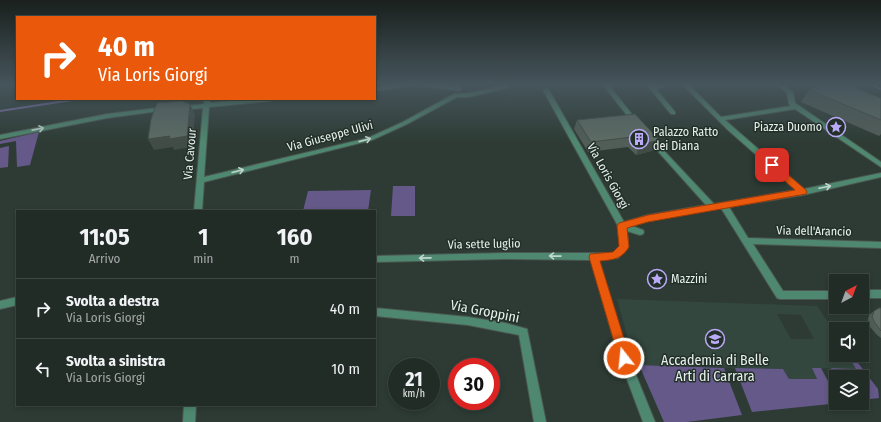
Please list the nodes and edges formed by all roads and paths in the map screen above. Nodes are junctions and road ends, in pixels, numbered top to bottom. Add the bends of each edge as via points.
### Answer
1 (195, 104) edge
2 (207, 104) edge
3 (435, 104) edge
4 (554, 104) edge
5 (621, 104) edge
6 (665, 104) edge
7 (705, 104) edge
8 (792, 104) edge
9 (796, 107) junction
10 (673, 113) dead end
11 (720, 119) junction
12 (0, 137) edge
13 (881, 165) edge
14 (881, 176) edge
15 (200, 180) junction
16 (803, 192) junction
17 (724, 206) junction
18 (712, 207) junction
19 (198, 210) edge
20 (622, 226) junction
21 (640, 232) dead end
22 (746, 241) junction
23 (881, 245) edge
24 (594, 257) junction
25 (376, 259) edge
26 (869, 294) edge
27 (881, 294) edge
28 (829, 295) edge
29 (16, 301) edge
30 (0, 305) edge
31 (376, 312) edge
32 (190, 406) edge
33 (189, 422) edge
34 (540, 422) edge
35 (649, 422) edge

12 -> 1 street via 107,116
2 - 15 street, Via Cavour
15 -> 3 street, Via Giuseppe Ulivi via 370,139 405,123
4 - 20 street, Via Loris Giorgi
5 - 18 street
6 - 10 street
7 - 11 street
8 - 9 street
9 - 11 street
9 - 13 street
11 - 16 street
16 -> 14 street
15 - 19 street, Via Cavour
16 - 17 street
17 - 18 street
17 - 22 street
18 - 20 street via 648,218
20 - 21 street
20 - 24 street, Via Loris Giorgi via 624,247 615,256
22 - 23 street, Via dell'Arancio
22 - 28 street via 780,295
24 -> 25 street, Via sette luglio
24 - 35 street via 624,358
26 - 27 street
29 - 30 street
31 - 34 street, Via Groppini via 449,318 523,332
32 - 33 street

